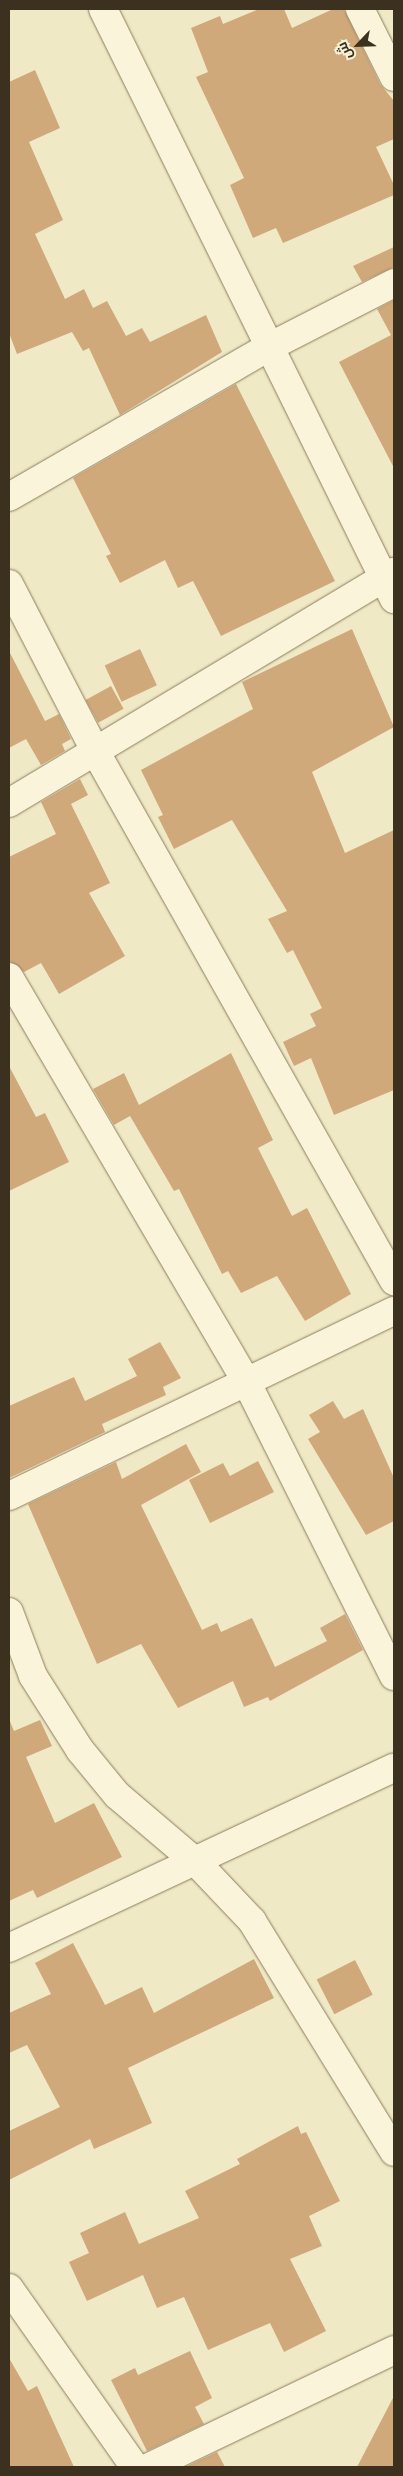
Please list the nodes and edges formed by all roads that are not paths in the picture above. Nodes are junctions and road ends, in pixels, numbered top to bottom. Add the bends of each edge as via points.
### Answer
1 (102, 9) edge
2 (360, 9) edge
3 (394, 77) edge
4 (394, 283) edge
5 (272, 346) junction
6 (9, 497) edge
7 (390, 583) edge
8 (9, 584) edge
9 (94, 749) junction
10 (9, 803) edge
11 (9, 977) edge
12 (394, 1281) edge
13 (394, 1311) edge
14 (246, 1381) junction
15 (9, 1496) edge
16 (9, 1612) edge
17 (394, 1676) edge
18 (394, 1768) edge
19 (198, 1864) junction
20 (9, 1948) edge
21 (394, 2152) edge
22 (9, 2288) edge
23 (394, 2350) edge
24 (135, 2467) edge
25 (149, 2467) edge

1 - 5 street
2 - 3 street
4 - 5 street
5 - 6 street
5 - 7 street
7 - 9 street
8 - 9 street
9 - 10 street
9 - 12 street
11 - 14 street
13 - 14 street
14 - 15 street
14 - 17 street
16 - 19 street via 33,1676 80,1750 117,1795
18 - 19 street
19 - 20 street
19 - 21 street via 252,1921
22 - 24 street
23 - 25 street

